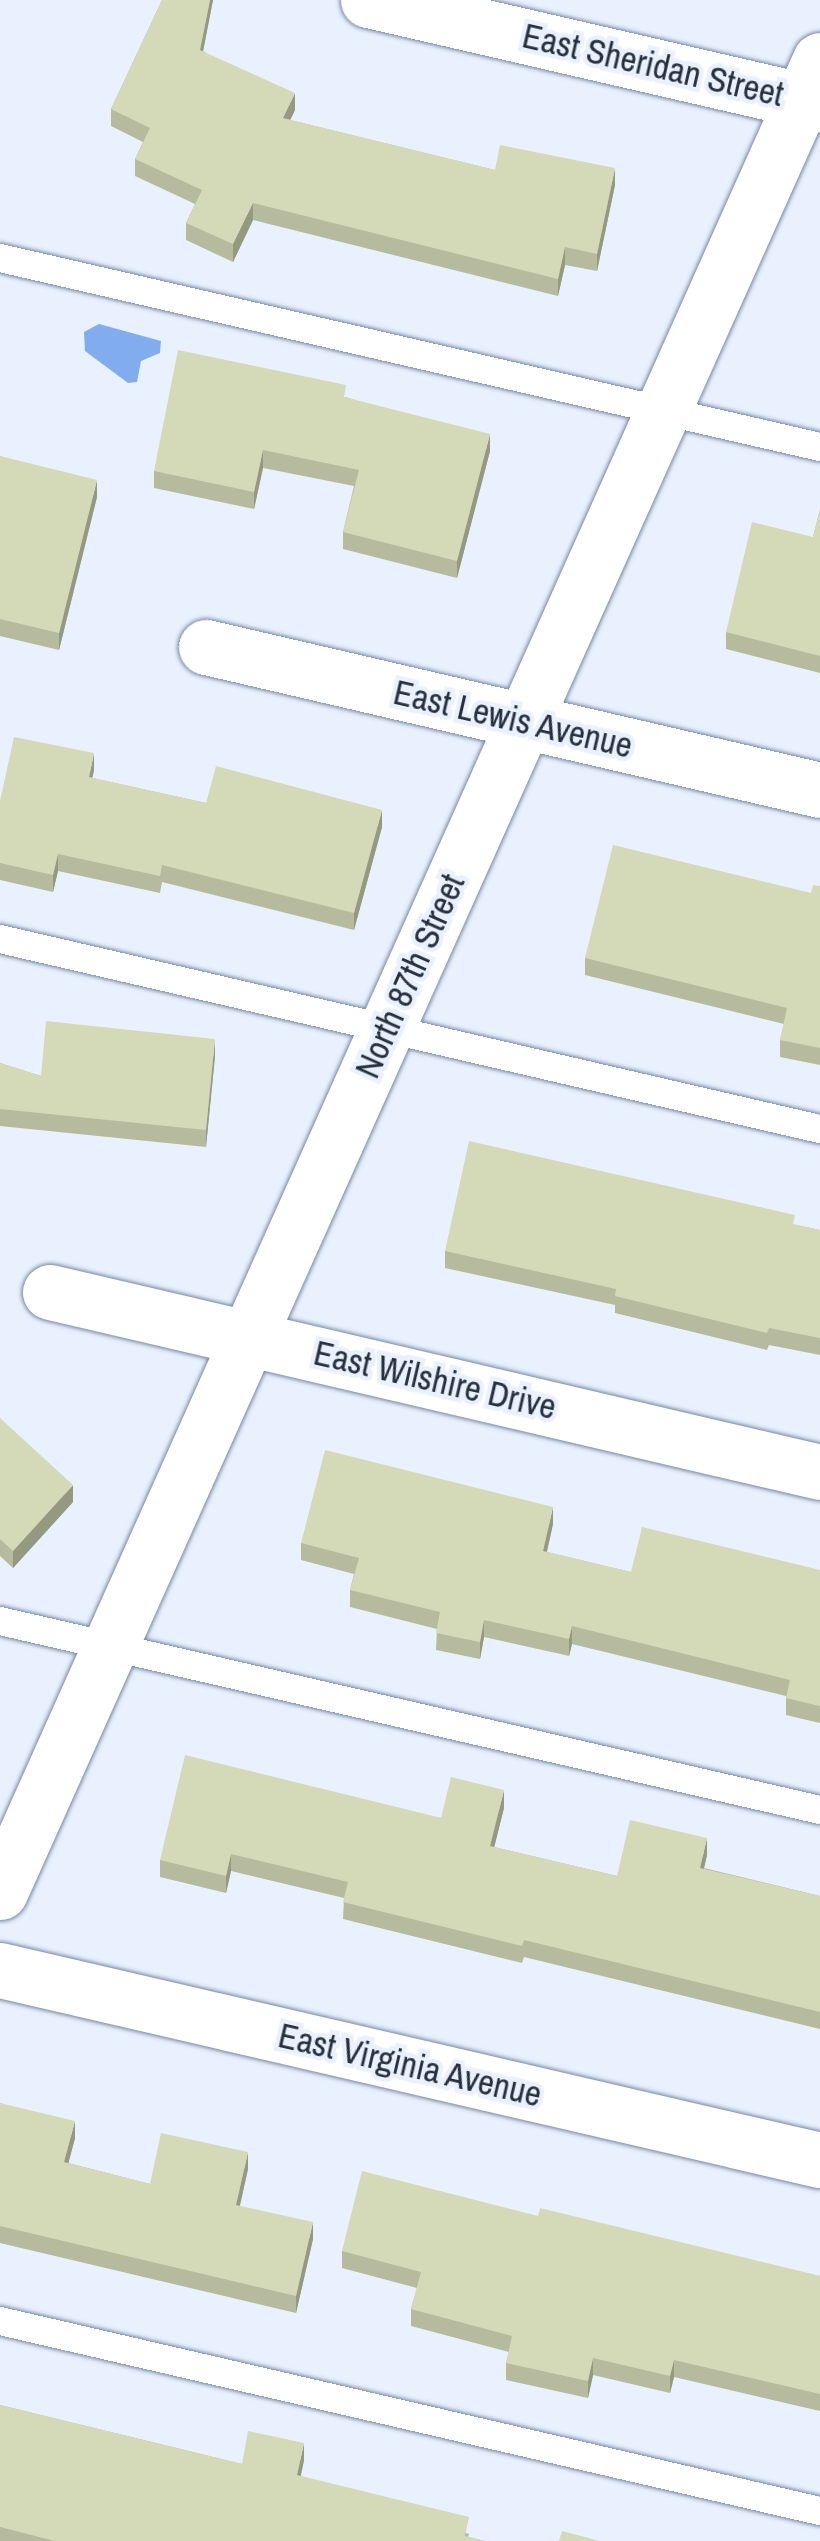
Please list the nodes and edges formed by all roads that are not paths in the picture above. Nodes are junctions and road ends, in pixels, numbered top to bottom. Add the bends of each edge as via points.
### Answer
1 (368, 0) edge
2 (814, 88) edge
3 (0, 258) edge
4 (664, 411) junction
5 (820, 447) edge
6 (206, 647) dead end
7 (524, 721) junction
8 (820, 790) edge
9 (0, 940) edge
10 (386, 1032) junction
11 (820, 1129) edge
12 (50, 1292) dead end
13 (248, 1336) junction
14 (820, 1472) edge
15 (0, 1621) edge
16 (110, 1646) junction
17 (820, 1810) edge
18 (0, 1892) edge
19 (0, 1970) edge
20 (820, 2160) edge
21 (0, 2321) edge
22 (820, 2510) edge

1 - 2 street, East Sheridan Street
2 - 4 street, North 87th Street
3 - 4 lane
4 - 5 lane
4 - 7 street, North 87th Street
6 - 7 street, East Lewis Avenue
7 - 8 street, East Lewis Avenue
7 - 10 street, North 87th Street
9 - 10 lane
10 - 11 lane
10 - 13 street, North 87th Street
12 - 13 street, East Wilshire Drive
13 - 14 street, East Wilshire Drive
13 - 16 street, North 87th Street
15 - 16 lane
16 - 17 lane
16 - 18 street, North 87th Street
19 - 20 street, East Virginia Avenue
21 - 22 lane

